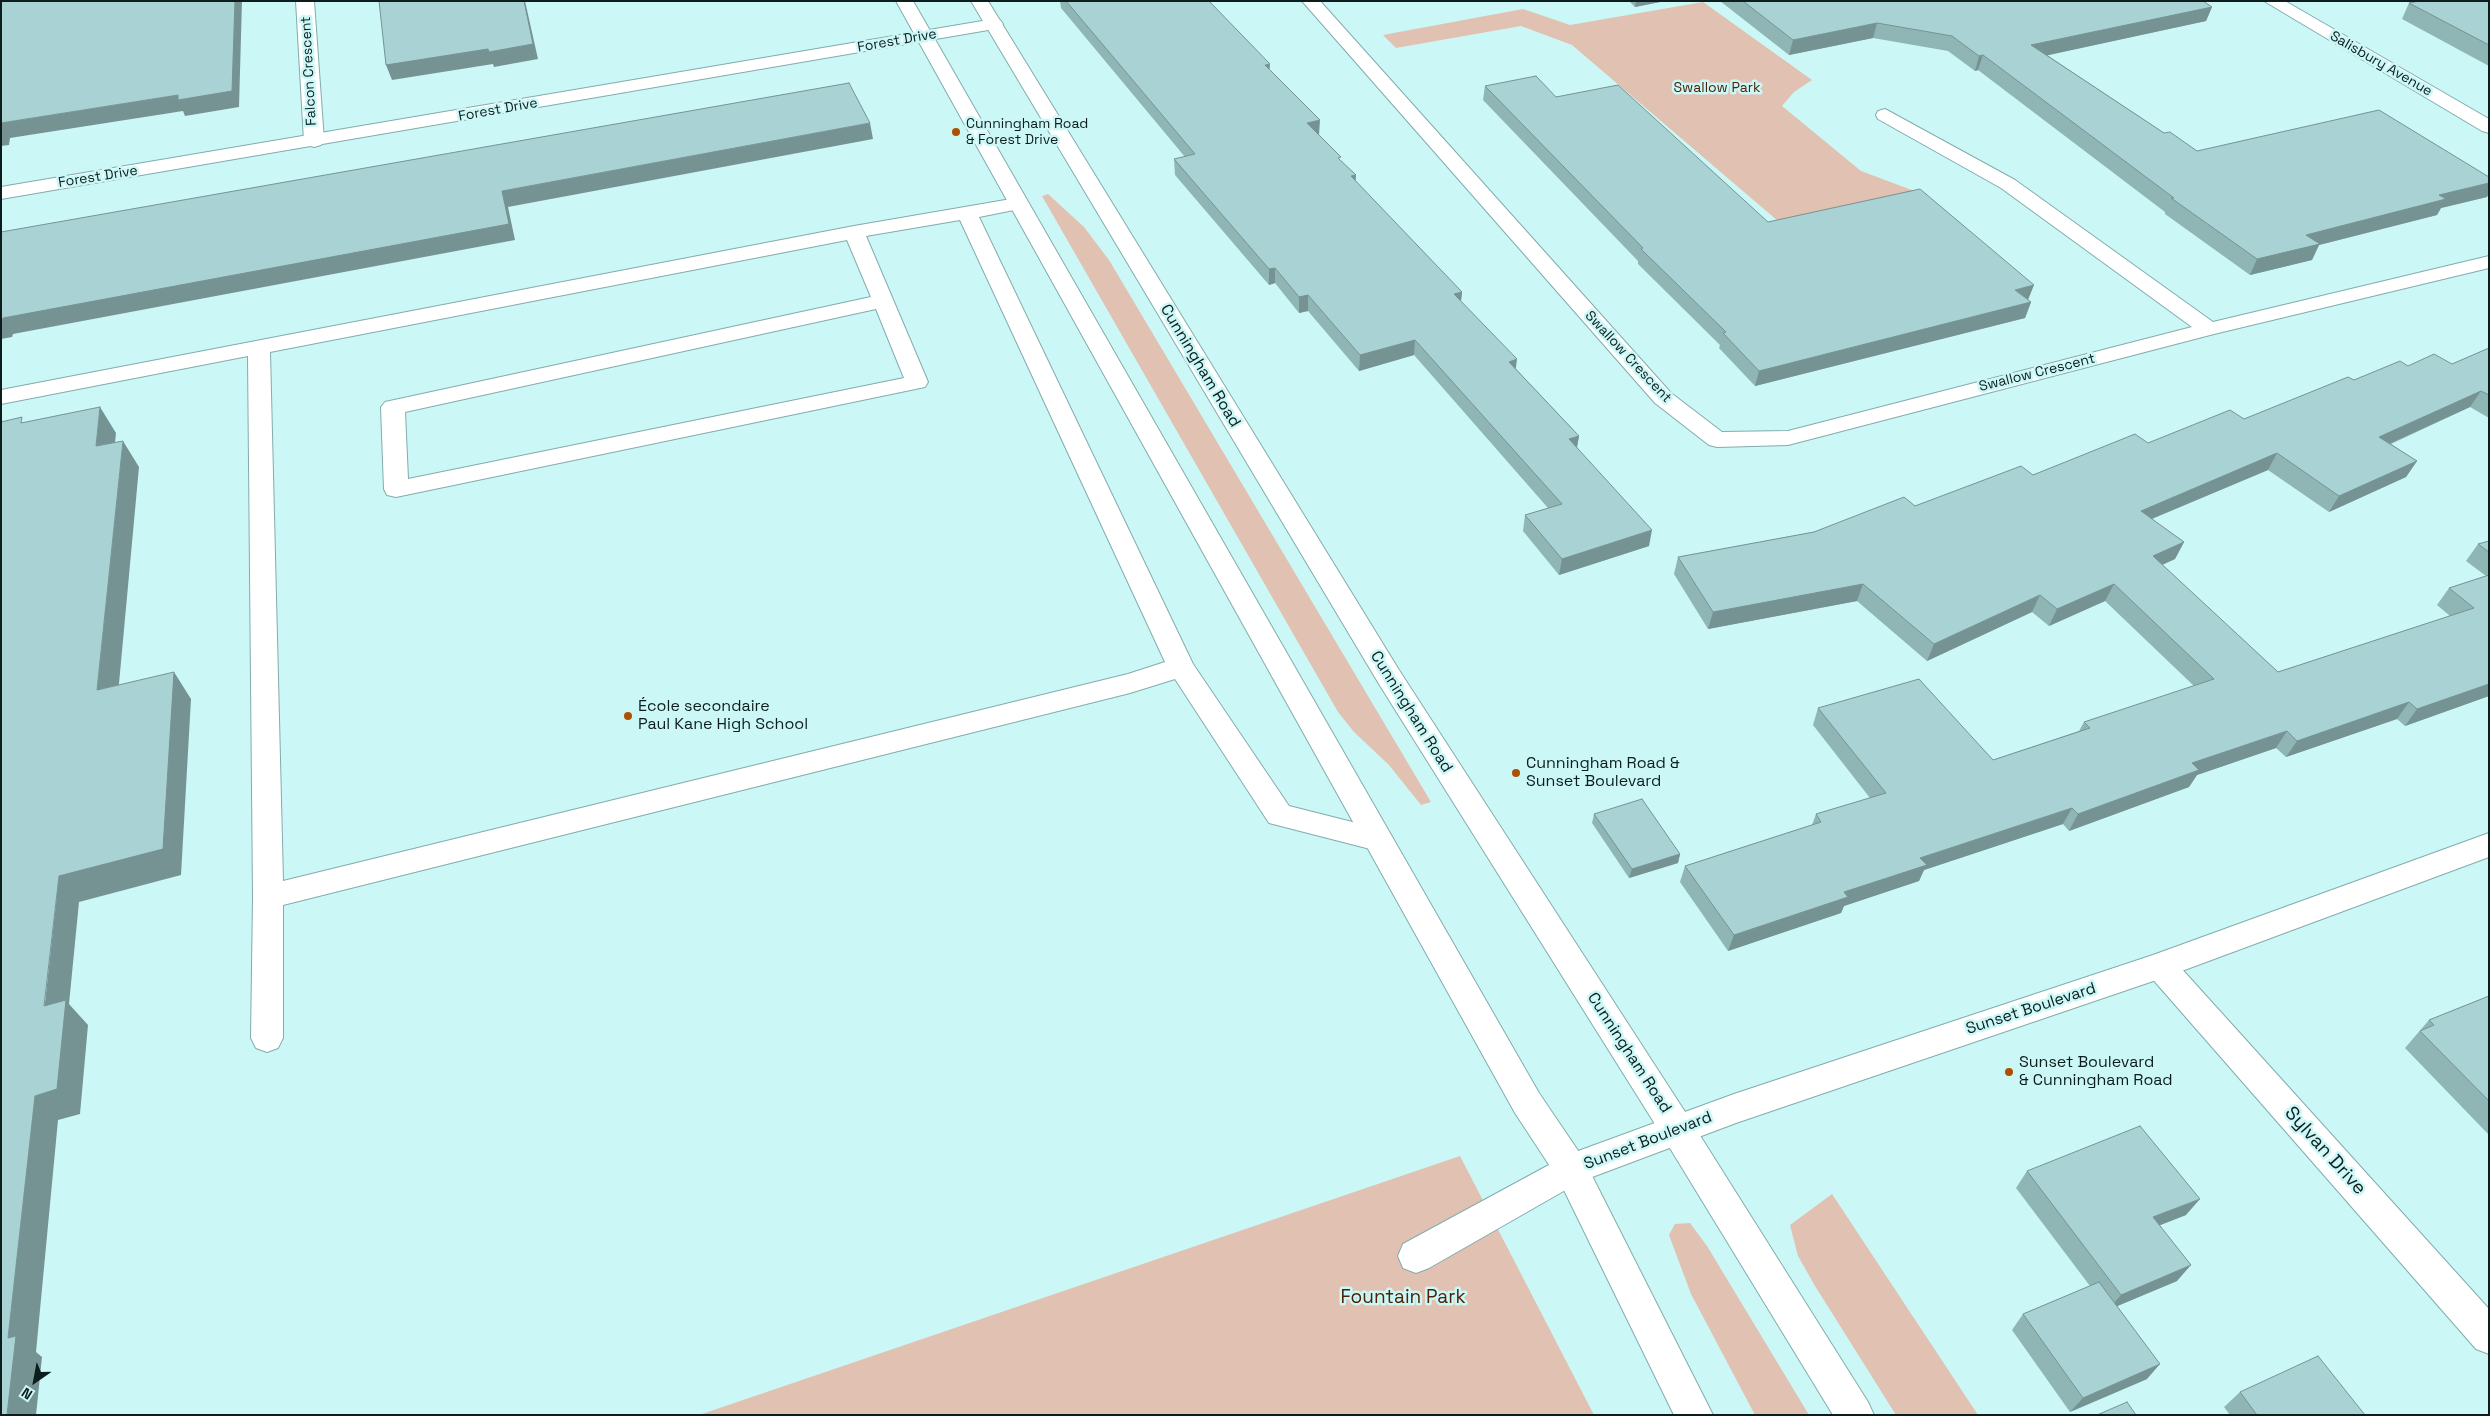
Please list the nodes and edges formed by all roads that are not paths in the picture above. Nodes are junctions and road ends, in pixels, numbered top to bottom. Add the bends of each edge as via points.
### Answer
1 (305, 1) edge
2 (904, 1) edge
3 (979, 1) edge
4 (1310, 1) edge
5 (2272, 1) edge
6 (994, 24) junction
7 (922, 37) junction
8 (1885, 115) dead end
9 (2489, 127) edge
10 (314, 141) junction
11 (1, 193) edge
12 (1017, 204) junction
13 (967, 212) junction
14 (854, 232) junction
15 (2489, 262) edge
16 (883, 301) junction
17 (2209, 329) junction
18 (259, 348) junction
19 (1, 397) edge
20 (1181, 667) junction
21 (1378, 839) junction
22 (2489, 845) edge
23 (268, 898) junction
24 (2160, 966) junction
25 (267, 1038) dead end
26 (1677, 1128) junction
27 (1572, 1170) junction
28 (1416, 1256) dead end
29 (2489, 1336) edge
30 (1694, 1415) edge
31 (1855, 1415) edge

1 - 10 street, Falcon Crescent
2 - 7 street
3 - 6 street, Cunningham Road
4 - 17 street, Swallow Crescent via 1663,398 1717,440 1788,438
5 - 9 street, Salisbury Avenue
6 - 7 street, Forest Drive
6 - 26 street, Cunningham Road via 1388,677
7 - 10 street, Forest Drive
7 - 12 street
8 - 17 street via 2008,184
10 - 11 street, Forest Drive
12 - 13 street
12 - 21 street
13 - 14 street
13 - 20 street
14 - 16 street
14 - 18 street
15 - 17 street, Swallow Crescent
16 - 16 street via 917,382 396,489 393,408
18 - 19 street
18 - 23 street
20 - 21 street via 1279,815
20 - 23 street
21 - 27 street via 1527,1103
22 - 24 street, Sunset Boulevard
23 - 25 street
24 - 26 street, Sunset Boulevard
24 - 29 street, Sylvan Drive
26 - 27 street, Sunset Boulevard
26 - 31 street, Cunningham Road
27 - 28 street, Sunset Boulevard
27 - 30 street

